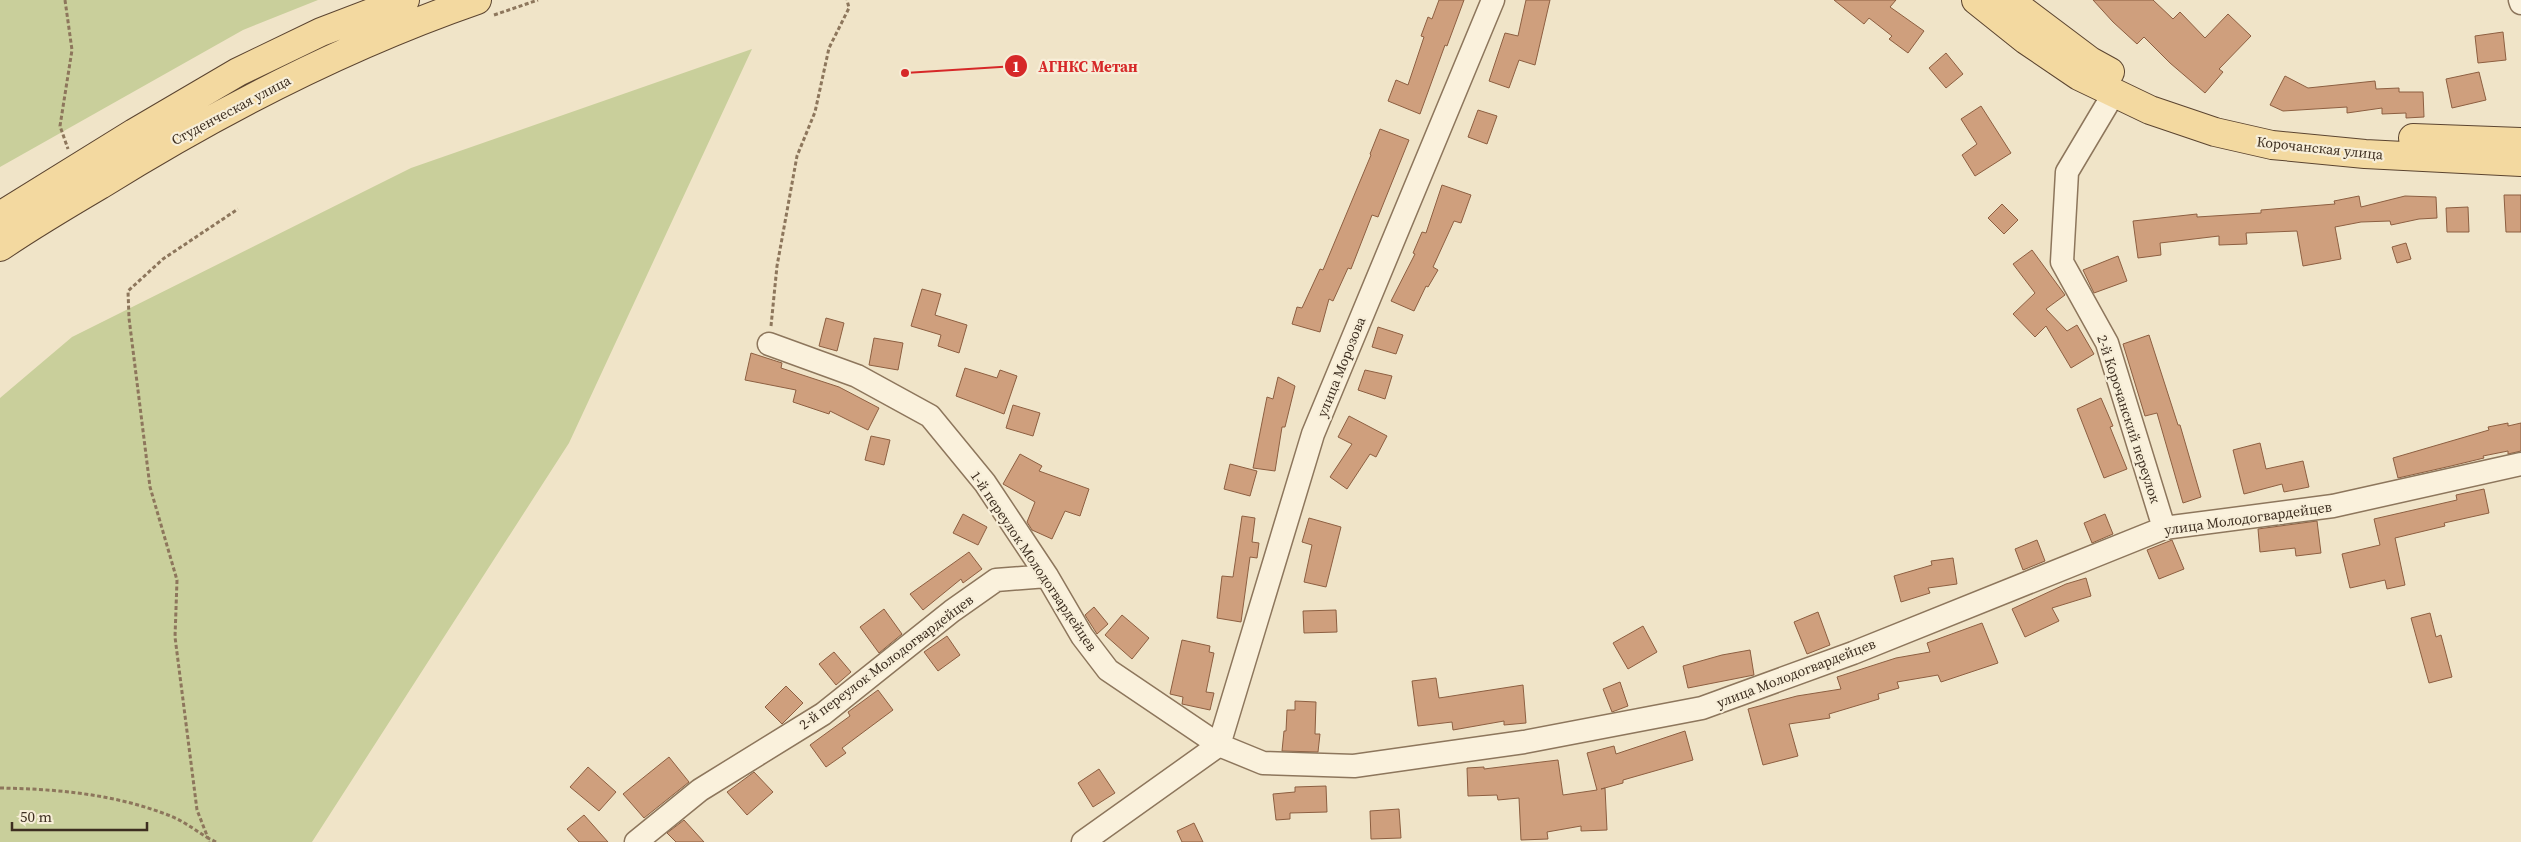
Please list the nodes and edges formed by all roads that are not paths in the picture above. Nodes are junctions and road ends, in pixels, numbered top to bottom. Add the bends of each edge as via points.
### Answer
1 (404, 0) edge
2 (1493, 0) edge
3 (1976, 0) edge
4 (2009, 0) edge
5 (484, 8) edge
6 (2114, 93) junction
7 (2521, 142) edge
8 (2521, 162) edge
9 (0, 216) edge
10 (0, 247) edge
11 (769, 344) road end
12 (2521, 464) edge
13 (2164, 528) junction
14 (1047, 576) junction
15 (1219, 745) junction
16 (636, 842) edge
17 (1082, 842) edge

1 - 9 main road, Студенческая улица via 321,32 238,72
2 - 15 street, улица Морозова via 1314,434
3 - 6 main road, Корочанская улица via 2056,62
4 - 7 main road, Корочанская улица via 2090,61 2156,96 2222,118 2272,128 2339,134
5 - 10 main road, Студенческая улица via 440,13 323,62 170,141
6 - 8 main road, Корочанская улица via 2150,110 2215,132 2272,145 2365,154
6 - 13 street, 2-й Корочанский переулок via 2067,172 2062,262 2107,343
11 - 14 street, 1-й переулок Молодогвардейцев via 857,376 930,416 985,483
12 - 13 street, улица Молодогвардейцев via 2333,506
13 - 15 street, улица Молодогвардейцев via 1853,653 1702,708 1524,742 1354,766 1263,763
14 - 15 street, 1-й переулок Молодогвардейцев via 1082,636 1108,670
14 - 16 street, 2-й переулок Молодогвардейцев via 996,580 823,714 700,790
15 - 17 street

